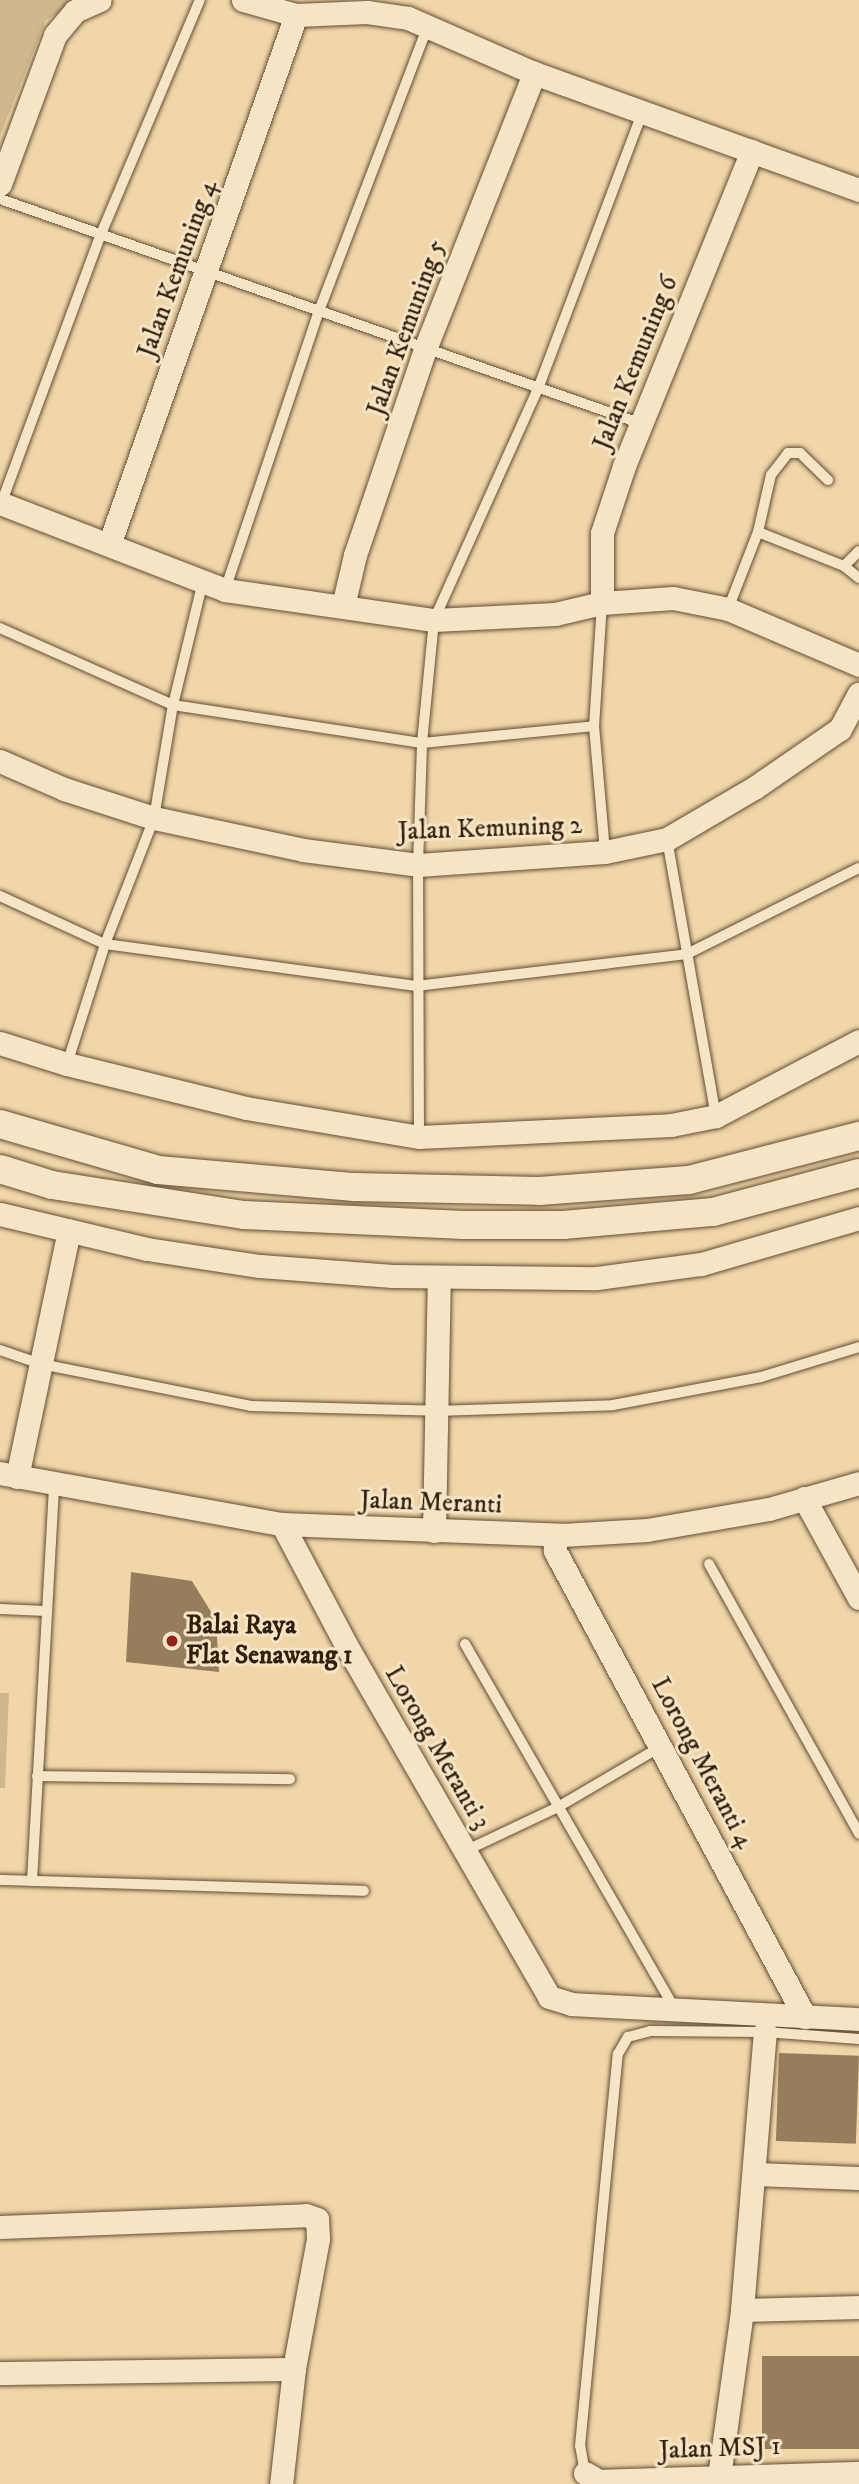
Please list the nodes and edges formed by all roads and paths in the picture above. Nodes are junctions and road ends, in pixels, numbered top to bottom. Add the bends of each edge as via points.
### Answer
1 (100, 0) edge
2 (200, 0) edge
3 (243, 0) edge
4 (369, 6) edge
5 (296, 15) junction
6 (428, 25) junction
7 (534, 73) junction
8 (644, 109) junction
9 (752, 151) junction
10 (0, 184) edge
11 (859, 190) edge
12 (0, 200) edge
13 (101, 234) junction
14 (208, 271) junction
15 (319, 311) junction
16 (425, 349) junction
17 (539, 386) junction
18 (642, 424) junction
19 (828, 481) dead end
20 (1, 503) edge
21 (758, 532) junction
22 (110, 542) junction
23 (859, 551) edge
24 (844, 566) junction
25 (859, 578) edge
26 (202, 585) junction
27 (225, 590) junction
28 (603, 603) junction
29 (343, 606) junction
30 (728, 609) junction
31 (434, 620) junction
32 (0, 628) edge
33 (859, 665) edge
34 (859, 694) edge
35 (173, 705) junction
36 (594, 726) junction
37 (422, 743) junction
38 (0, 761) edge
39 (154, 818) junction
40 (667, 839) junction
41 (605, 852) junction
42 (418, 865) junction
43 (859, 868) edge
44 (0, 895) edge
45 (105, 944) junction
46 (687, 954) junction
47 (416, 986) junction
48 (859, 1041) edge
49 (0, 1043) edge
50 (67, 1065) junction
51 (716, 1116) junction
52 (0, 1125) edge
53 (859, 1136) edge
54 (419, 1137) junction
55 (0, 1169) edge
56 (859, 1173) edge
57 (0, 1214) edge
58 (859, 1218) edge
59 (69, 1230) junction
60 (439, 1277) junction
61 (859, 1347) edge
62 (0, 1350) edge
63 (41, 1364) junction
64 (436, 1411) junction
65 (9, 1475) edge
66 (859, 1483) edge
67 (54, 1486) junction
68 (804, 1498) junction
69 (282, 1524) junction
70 (435, 1531) junction
71 (554, 1535) junction
72 (709, 1564) dead end
73 (859, 1598) edge
74 (0, 1609) edge
75 (47, 1611) junction
76 (465, 1644) dead end
77 (662, 1746) junction
78 (37, 1776) junction
79 (290, 1779) dead end
80 (558, 1807) junction
81 (859, 1834) edge
82 (465, 1851) junction
83 (0, 1880) edge
84 (32, 1881) junction
85 (363, 1891) dead end
86 (676, 2011) junction
87 (805, 2017) junction
88 (859, 2019) edge
89 (765, 2032) junction
90 (859, 2039) edge
91 (755, 2174) junction
92 (859, 2178) edge
93 (0, 2227) edge
94 (859, 2307) edge
95 (741, 2310) junction
96 (294, 2369) junction
97 (0, 2373) edge
98 (584, 2473) joint
99 (859, 2473) edge
100 (719, 2481) edge
101 (281, 2484) edge

1 - 10 street via 75,12 55,35
2 - 13 lane
3 - 5 street
4 - 5 street
4 - 6 street
5 - 14 street, Jalan Kemuning 4
6 - 7 street
6 - 15 lane
7 - 8 street
7 - 16 street, Jalan Kemuning 5
8 - 9 street
8 - 17 lane
9 - 11 street
9 - 18 street, Jalan Kemuning 6
12 - 13 lane
13 - 14 lane
13 - 20 lane
14 - 15 lane
14 - 22 street, Jalan Kemuning 4
15 - 16 lane
15 - 27 lane
16 - 17 lane
16 - 29 street, Jalan Kemuning 5 via 355,555
17 - 18 lane
17 - 31 lane
18 - 28 street, Jalan Kemuning 6 via 602,533
19 - 21 lane via 800,453 788,453 771,475
20 - 22 street
21 - 24 lane
21 - 30 lane
22 - 26 street
23 - 24 lane
24 - 25 lane
26 - 27 street
26 - 35 lane
27 - 29 street
28 - 30 street via 673,597
28 - 31 street via 555,614
28 - 36 lane
29 - 31 street
30 - 33 street
31 - 37 lane
32 - 35 lane
34 - 40 street, Jalan Kemuning 2 via 840,729 754,788
35 - 37 lane
35 - 39 lane
36 - 37 lane
36 - 41 lane
37 - 42 lane
38 - 39 street, Jalan Kemuning 2 via 64,789
39 - 42 street, Jalan Kemuning 2 via 303,850
39 - 45 lane
40 - 41 street, Jalan Kemuning 2
40 - 46 lane
41 - 42 street, Jalan Kemuning 2
42 - 47 lane
43 - 46 lane
44 - 45 lane
45 - 47 lane
45 - 50 lane
46 - 47 lane
46 - 51 lane
47 - 54 lane
48 - 51 street
49 - 50 street
50 - 54 street via 246,1108
51 - 54 street via 671,1125
52 - 53 street via 158,1170 354,1187 539,1191 689,1180
55 - 56 street via 52,1185 244,1215 489,1225 563,1225 713,1212
57 - 59 street
58 - 60 street via 701,1264 597,1278
59 - 60 street via 148,1249 260,1266
59 - 63 street
60 - 64 street
61 - 64 lane via 761,1377 613,1405
62 - 63 lane
63 - 64 lane via 251,1406
63 - 65 street
64 - 70 street
65 - 67 street, Jalan Meranti
66 - 68 street, Jalan Meranti
67 - 69 street, Jalan Meranti
67 - 75 lane
68 - 71 street, Jalan Meranti via 647,1530
68 - 73 street
69 - 70 street, Jalan Meranti
69 - 82 street, Lorong Meranti 3
70 - 71 street, Jalan Meranti
71 - 77 street, Lorong Meranti 4 via 555,1552
72 - 81 lane
74 - 75 lane
75 - 78 lane
76 - 80 lane
77 - 80 lane
77 - 87 street, Lorong Meranti 4
78 - 79 lane
78 - 84 lane
80 - 82 lane
80 - 86 lane
82 - 86 street, Lorong Meranti 3 via 549,1997 572,2004
83 - 84 lane
84 - 85 lane
86 - 87 street
87 - 88 street
89 - 90 lane
89 - 91 street
89 - 98 lane via 650,2031 628,2037 618,2054 580,2446
91 - 92 street
91 - 95 street
93 - 96 street via 306,2215 317,2219 318,2239
94 - 95 street
95 - 100 street
96 - 97 street
96 - 101 street
98 - 100 street, Jalan MSJ 1 via 599,2481
99 - 100 street, Jalan MSJ 1

